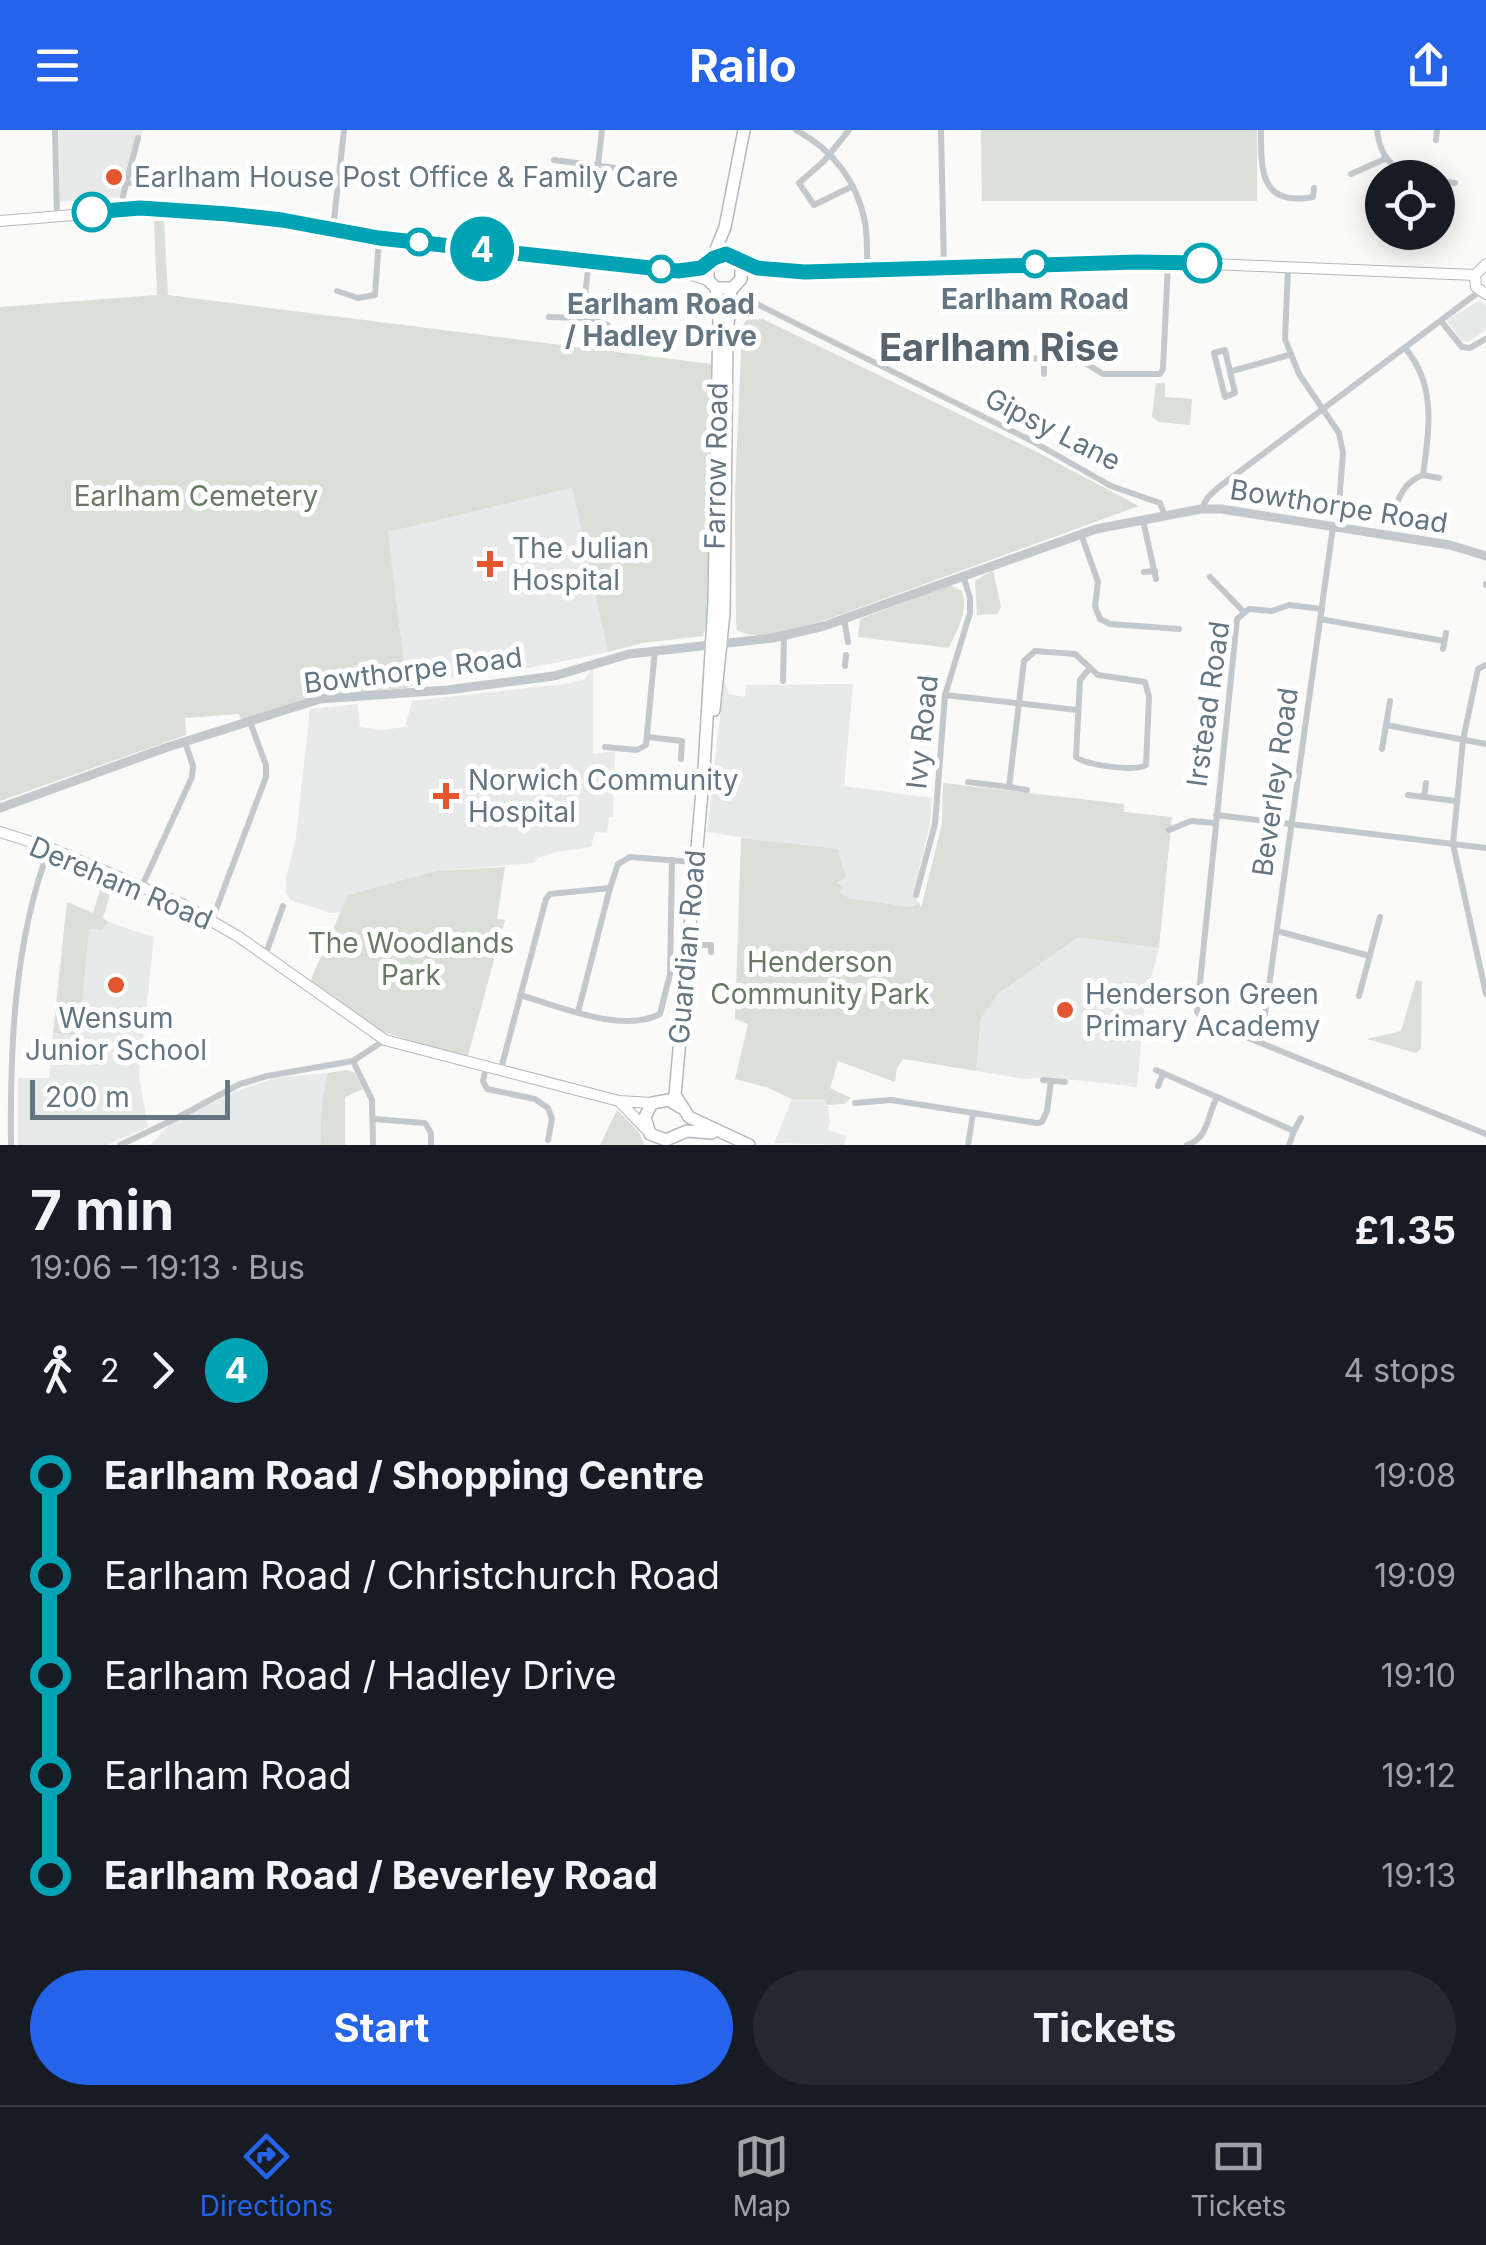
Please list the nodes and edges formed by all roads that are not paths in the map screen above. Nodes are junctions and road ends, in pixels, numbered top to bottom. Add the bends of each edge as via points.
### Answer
1 (54, 130) edge
2 (344, 130) edge
3 (602, 130) edge
4 (744, 130) edge
5 (796, 130) edge
6 (849, 130) edge
7 (941, 130) edge
8 (1261, 130) edge
9 (1377, 130) edge
10 (1437, 130) edge
11 (138, 138) dead end
12 (1436, 140) dead end
13 (830, 154) junction
14 (1385, 159) joint
15 (554, 160) dead end
16 (598, 165) junction
17 (654, 173) dead end
18 (1351, 174) dead end
19 (127, 183) junction
20 (155, 184) dead end
21 (853, 186) junction
22 (1314, 188) dead end
23 (731, 200) junction
24 (125, 209) junction
25 (57, 214) junction
26 (0, 220) edge
27 (333, 229) junction
28 (379, 238) junction
29 (734, 257) junction
30 (712, 260) junction
31 (589, 261) junction
32 (1168, 262) junction
33 (1486, 264) edge
34 (944, 268) junction
35 (1288, 268) junction
36 (771, 270) junction
37 (868, 270) junction
38 (678, 271) junction
39 (1475, 275) junction
40 (741, 279) junction
41 (712, 284) junction
42 (731, 289) junction
43 (338, 291) dead end
44 (1483, 293) edge
45 (755, 303) dead end
46 (549, 317) dead end
47 (587, 318) junction
48 (1441, 321) junction
49 (1484, 339) edge
50 (609, 340) dead end
51 (1405, 348) junction
52 (1289, 355) junction
53 (1025, 358) dead end
54 (1044, 359) junction
55 (1232, 371) junction
56 (1044, 374) dead end
57 (1322, 410) junction
58 (1423, 475) junction
59 (1439, 478) dead end
60 (1214, 493) junction
61 (1339, 504) dead end
62 (1214, 508) junction
63 (1395, 508) dead end
64 (1201, 509) junction
65 (1164, 516) junction
66 (1143, 520) junction
67 (1333, 527) junction
68 (1081, 534) junction
69 (1486, 556) edge
70 (1144, 572) dead end
71 (962, 575) junction
72 (1210, 577) dead end
73 (1322, 609) junction
74 (1244, 611) junction
75 (843, 618) junction
76 (1320, 619) junction
77 (1179, 628) dead end
78 (784, 636) junction
79 (1444, 641) dead end
80 (848, 642) dead end
81 (717, 643) junction
82 (655, 649) junction
83 (846, 655) dead end
84 (845, 666) dead end
85 (1482, 667) edge
86 (1090, 668) junction
87 (783, 682) dead end
88 (945, 695) junction
89 (1390, 701) dead end
90 (1019, 703) junction
91 (1077, 710) junction
92 (250, 722) junction
93 (1386, 725) junction
94 (648, 737) junction
95 (1463, 740) junction
96 (184, 742) junction
97 (1486, 744) edge
98 (605, 747) dead end
99 (1382, 750) dead end
100 (680, 758) dead end
101 (968, 782) dead end
102 (1426, 784) dead end
103 (1010, 788) junction
104 (1026, 790) dead end
105 (1408, 795) dead end
106 (1424, 798) junction
107 (1456, 802) junction
108 (0, 808) edge
109 (1216, 819) junction
110 (1292, 824) junction
111 (1169, 830) dead end
112 (0, 832) edge
113 (1453, 844) junction
114 (50, 848) junction
115 (1486, 848) edge
116 (672, 860) junction
117 (694, 862) junction
118 (142, 886) junction
119 (610, 888) junction
120 (916, 895) dead end
121 (283, 906) dead end
122 (1380, 917) dead end
123 (212, 920) junction
124 (1278, 932) junction
125 (687, 945) junction
126 (711, 945) dead end
127 (264, 956) junction
128 (1370, 956) junction
129 (1486, 994) edge
130 (520, 995) junction
131 (1359, 996) dead end
132 (578, 1012) junction
133 (0, 1017) edge
134 (14, 1017) junction
135 (385, 1040) junction
136 (1260, 1043) junction
137 (353, 1061) junction
138 (486, 1066) junction
139 (501, 1069) junction
140 (676, 1071) junction
141 (1065, 1082) dead end
142 (1158, 1086) dead end
143 (1217, 1096) junction
144 (619, 1101) junction
145 (655, 1102) junction
146 (855, 1102) dead end
147 (682, 1110) junction
148 (972, 1114) junction
149 (1301, 1118) dead end
150 (373, 1119) junction
151 (1294, 1132) junction
152 (722, 1134) junction
153 (1486, 1134) edge
154 (651, 1136) edge
155 (548, 1140) dead end
156 (673, 1140) edge
157 (11, 1145) edge
158 (120, 1145) edge
159 (373, 1145) edge
160 (431, 1145) edge
161 (749, 1145) edge
162 (968, 1145) edge
163 (1187, 1145) edge
164 (1289, 1145) edge

1 - 25 street
2 - 27 street
3 - 16 street
4 - 23 highway
5 - 13 street
6 - 13 street
7 - 34 street
8 - 22 street via 1262,175 1272,189 1291,199 1313,197
9 - 14 street
10 - 12 street
11 - 19 street
13 - 21 street
13 - 21 street via 799,184 814,206
14 - 18 street
15 - 16 street
16 - 17 street
19 - 20 street
19 - 24 street
21 - 37 street via 865,223
23 - 29 highway
23 - 30 highway
24 - 25 main road
24 - 27 main road
25 - 26 main road
27 - 28 main road
28 - 31 main road
28 - 43 street via 375,295
29 - 30 highway
29 - 36 main road
29 - 40 highway
30 - 38 main road
30 - 41 highway
31 - 38 main road
31 - 47 street
32 - 34 main road
32 - 35 main road
32 - 54 street via 1160,374 1103,374 1082,361
33 - 39 main road
34 - 37 main road
35 - 39 main road
35 - 52 street
36 - 37 main road
36 - 40 main road
38 - 41 main road
39 - 44 main road
40 - 42 highway
41 - 42 highway
41 - 81 highway, Farrow Road via 719,315
42 - 81 highway, Farrow Road via 727,526
44 - 48 street
45 - 65 street, Gipsy Lane via 1111,486 1160,504
46 - 47 street
47 - 50 street via 608,325
48 - 49 street via 1462,346
48 - 51 street
51 - 57 street
51 - 58 street via 1428,392
52 - 55 street
52 - 57 street
53 - 54 street
54 - 56 street
55 - 55 street via 1235,393 1225,397 1214,353 1225,350
57 - 60 street
57 - 61 street via 1339,432 1343,453
58 - 59 street
58 - 63 street via 1402,491
60 - 62 street
60 - 64 street
62 - 64 street, Bowthorpe Road
62 - 67 street, Bowthorpe Road
64 - 65 street, Bowthorpe Road
65 - 66 street, Bowthorpe Road
66 - 68 street, Bowthorpe Road
66 - 70 street via 1155,575
67 - 69 street, Bowthorpe Road
67 - 73 street, Beverley Road
68 - 71 street, Bowthorpe Road
68 - 77 street via 1098,582 1100,619
71 - 75 street, Bowthorpe Road
71 - 88 street, Ivy Road via 970,613
72 - 74 street
73 - 74 street, Irstead Road
73 - 76 street, Beverley Road
74 - 109 street, Irstead Road via 1236,624
75 - 78 street, Bowthorpe Road
75 - 80 street
76 - 79 street
76 - 110 street, Beverley Road
78 - 81 street, Bowthorpe Road
78 - 87 street
81 - 82 street, Bowthorpe Road
81 - 117 highway, Guardian Road
82 - 92 street, Bowthorpe Road via 535,679 320,700
82 - 94 street
83 - 84 street
85 - 95 street via 1471,678
86 - 90 street via 1074,654 1030,652
86 - 91 street via 1080,680
86 - 91 street via 1140,679 1148,687 1146,766 1133,771 1079,760
88 - 90 street
88 - 120 street, Ivy Road via 935,824
89 - 93 street
90 - 91 street
90 - 103 street
92 - 96 street, Bowthorpe Road
92 - 123 street via 266,776
93 - 95 street
93 - 99 street
94 - 98 street via 637,750
94 - 100 street via 682,741
95 - 97 street
95 - 107 street
96 - 108 street, Bowthorpe Road
96 - 118 street via 192,776
101 - 103 street
102 - 106 street
103 - 104 street
105 - 106 street
106 - 107 street
107 - 113 street
109 - 110 street
109 - 111 street
109 - 136 street, Irstead Road via 1196,1012
110 - 113 street
110 - 124 street, Beverley Road
112 - 114 main road, Dereham Road
113 - 115 street
113 - 129 street
114 - 118 main road, Dereham Road
114 - 134 street via 34,892
116 - 117 street
116 - 119 street via 622,859
116 - 132 street, Guardian Road via 670,974 660,1014 614,1021
117 - 125 highway, Guardian Road
118 - 123 main road, Dereham Road
119 - 130 street via 550,894
119 - 132 street
121 - 127 street
122 - 128 street
123 - 127 main road, Dereham Road
124 - 128 street
124 - 136 street, Beverley Road
125 - 126 street
125 - 140 highway, Guardian Road
127 - 135 main road, Dereham Road
128 - 131 street
130 - 132 street
130 - 139 street
133 - 134 street
134 - 157 street
135 - 137 street
135 - 138 main road, Dereham Road
136 - 153 street
137 - 150 street via 370,1092
137 - 158 street via 240,1084
138 - 139 main road, Dereham Road
138 - 155 street via 487,1089 548,1108
139 - 144 main road, Dereham Road
140 - 145 highway, Guardian Road
140 - 147 highway, Guardian Road
141 - 148 street via 1047,1081 1042,1122
142 - 143 street via 1160,1072
143 - 151 street
143 - 163 street via 1204,1134
144 - 145 main road, Dereham Road
144 - 154 main road
145 - 147 highway, Dereham Road via 669,1100
145 - 154 highway via 644,1118
146 - 148 street via 889,1100
147 - 152 highway, Dereham Road
147 - 156 highway via 684,1127
148 - 162 street
149 - 151 street
150 - 159 street
150 - 160 street via 425,1123
151 - 164 street
152 - 156 highway, Dereham Road via 694,1130
152 - 161 highway, Dereham Road
154 - 156 highway, Dereham Road

